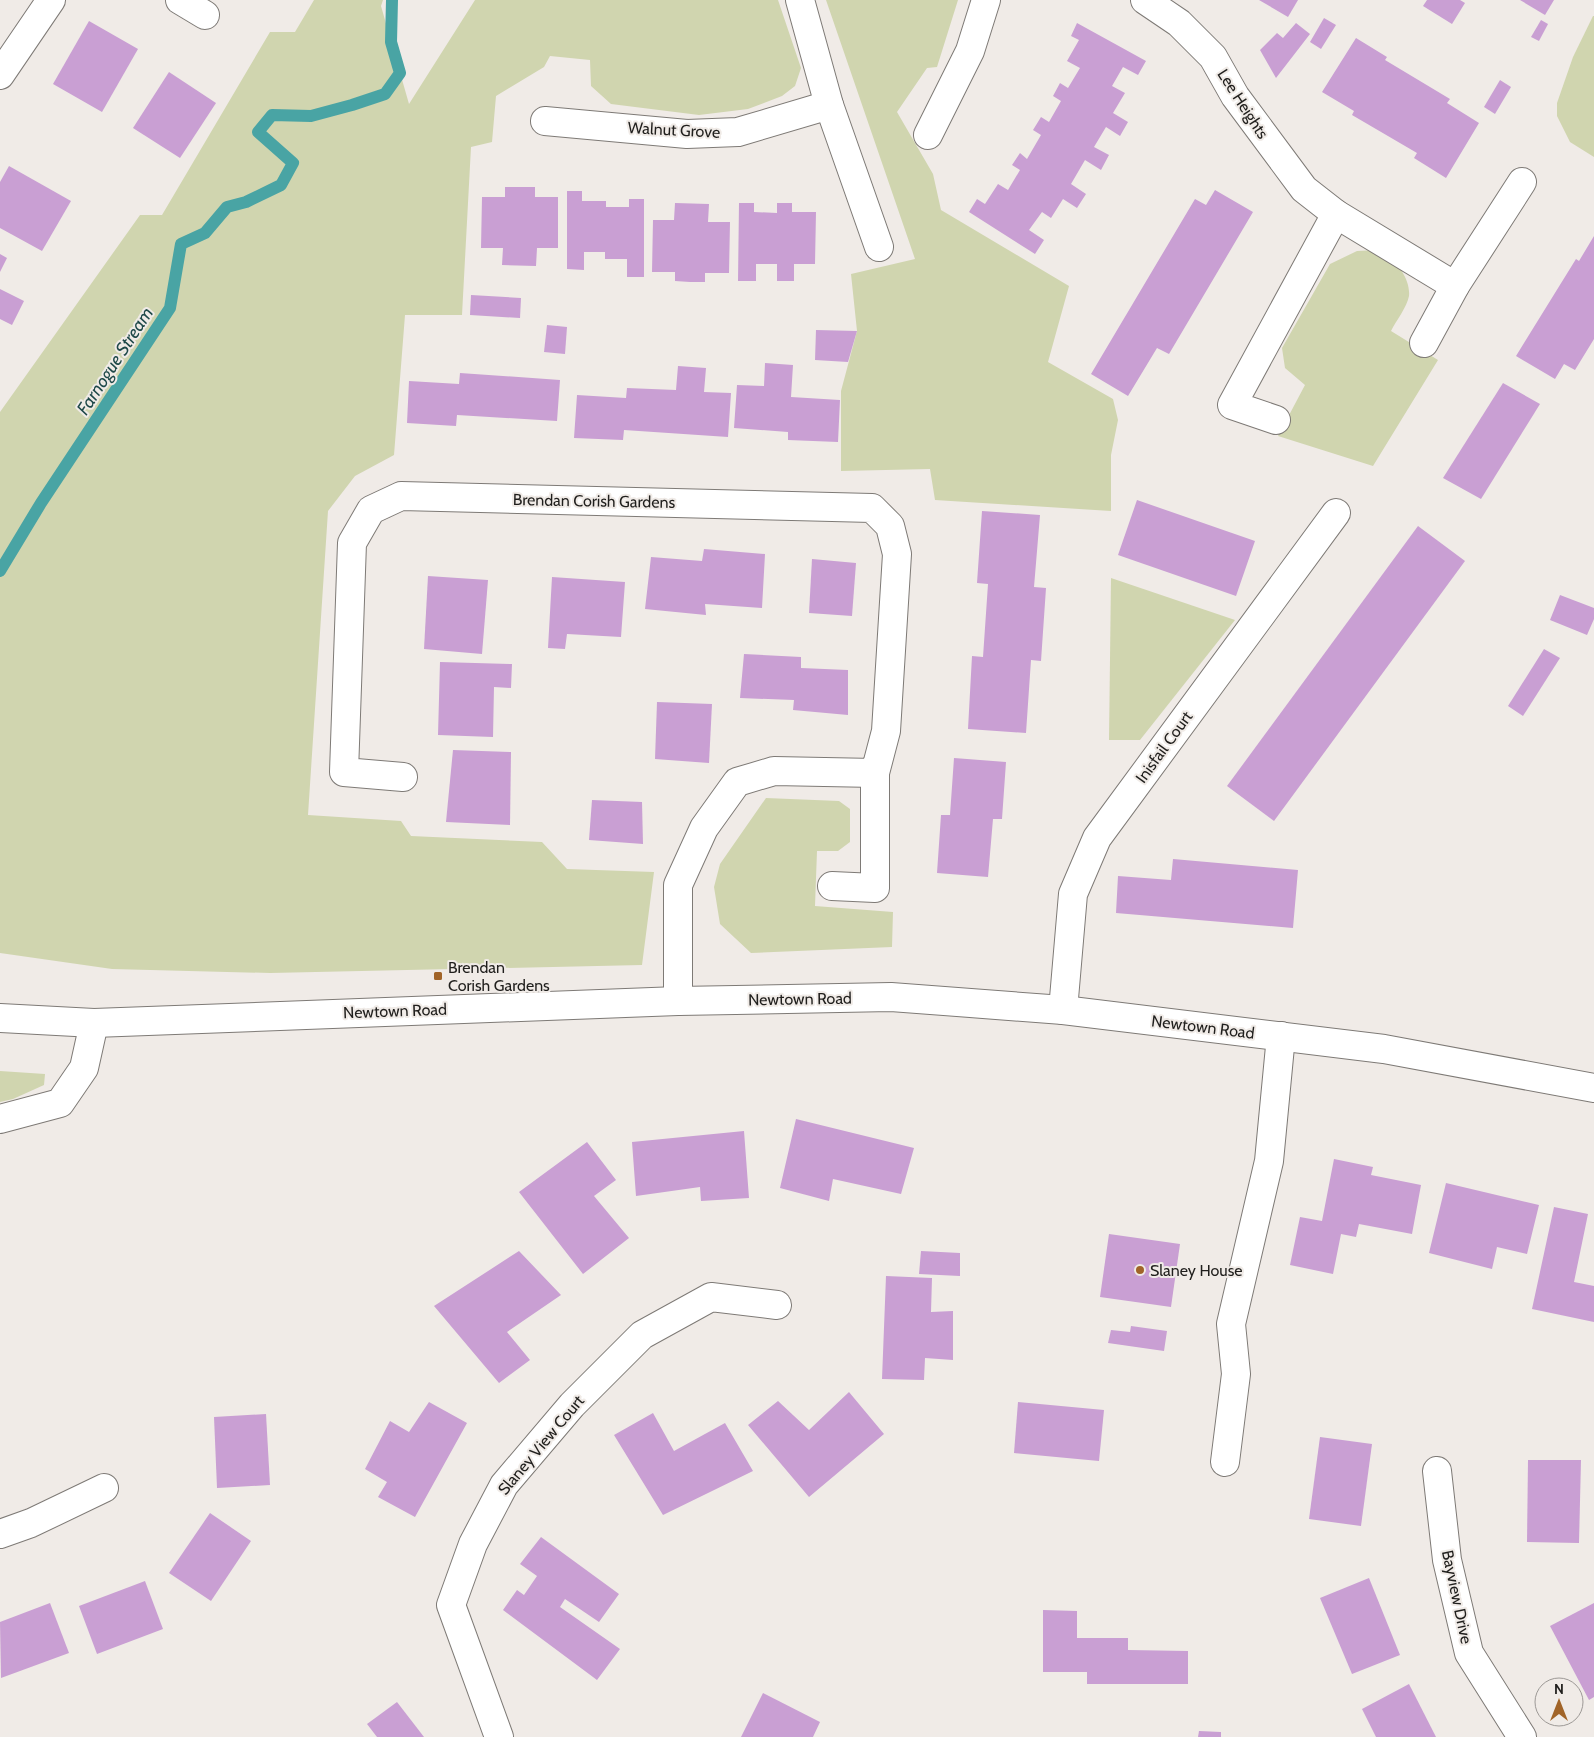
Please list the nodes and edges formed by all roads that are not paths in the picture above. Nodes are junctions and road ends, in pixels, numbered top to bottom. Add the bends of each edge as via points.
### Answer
1 (51, 0) edge
2 (180, 0) edge
3 (800, 0) edge
4 (986, 0) edge
5 (1145, 0) edge
6 (205, 14) dead end
7 (0, 75) edge
8 (829, 105) junction
9 (545, 121) dead end
10 (928, 135) dead end
11 (1522, 182) dead end
12 (1336, 214) junction
13 (879, 247) dead end
14 (1456, 286) junction
15 (1424, 343) dead end
16 (1276, 420) dead end
17 (1336, 514) dead end
18 (876, 773) junction
19 (403, 777) dead end
20 (832, 886) dead end
21 (678, 1001) junction
22 (1063, 1010) junction
23 (0, 1018) edge
24 (94, 1023) junction
25 (1281, 1036) junction
26 (1594, 1088) edge
27 (0, 1119) edge
28 (777, 1305) dead end
29 (1224, 1462) dead end
30 (1437, 1471) dead end
31 (104, 1488) dead end
32 (0, 1534) edge
33 (499, 1737) edge
34 (1522, 1737) edge

1 - 7 street
2 - 6 street
3 - 8 street
4 - 10 street via 970,51
5 - 12 street, Lee Heights via 1178,23 1212,57 1235,96 1304,189
8 - 9 street, Walnut Grove via 738,132 687,134
8 - 13 street
11 - 14 street
12 - 14 street, Lee Heights
12 - 16 street via 1232,405
14 - 15 street
17 - 22 street, Inisfail Court via 1097,838 1073,894
18 - 19 street, Brendan Corish Gardens via 886,731 897,554 890,526 872,508 401,496 371,510 352,543 344,772
18 - 20 street, Brendan Corish Gardens via 875,888
18 - 21 street via 774,771 737,782 704,828 678,885
21 - 22 street, Newtown Road via 891,997
21 - 24 street, Newtown Road
22 - 25 street, Newtown Road
23 - 24 street, Newtown Road
24 - 27 street via 84,1068 60,1103
25 - 26 street, Newtown Road via 1422,1055
25 - 29 street via 1268,1161 1231,1324 1236,1374
28 - 33 street, Slaney View Court via 711,1297 642,1334 572,1405 504,1485 473,1544 451,1605
30 - 34 street, Bayview Drive via 1447,1560 1469,1653
31 - 32 street

